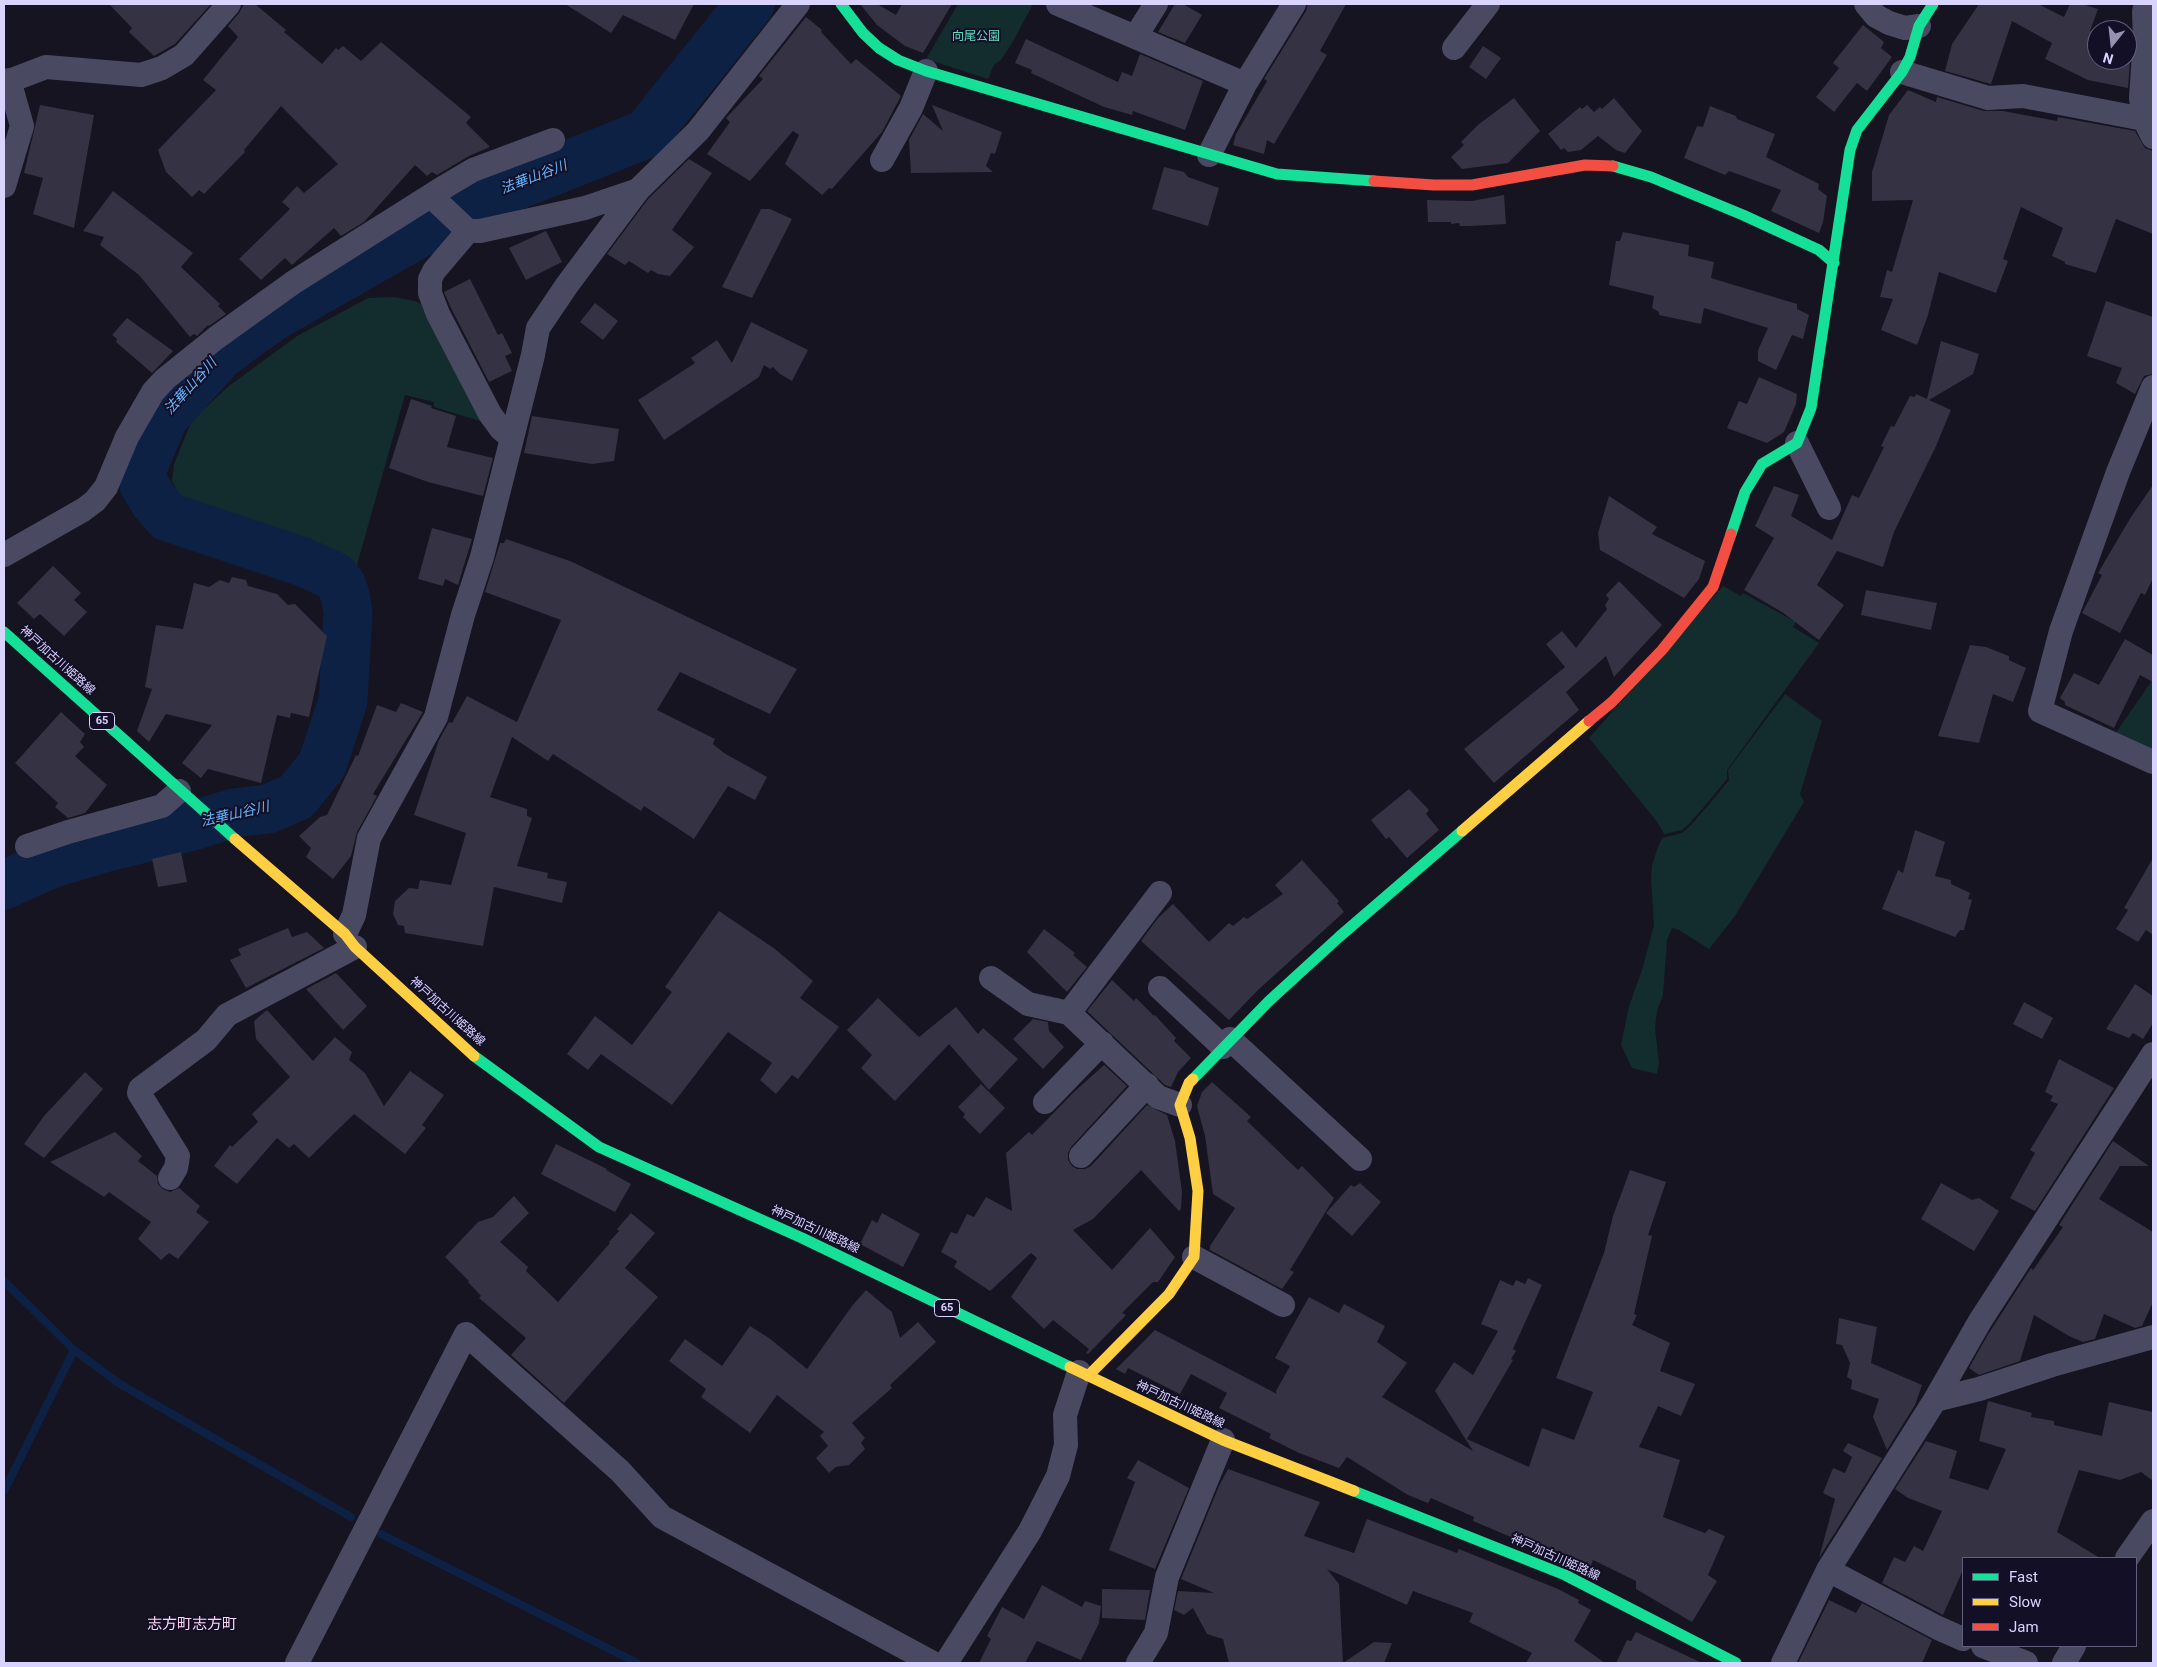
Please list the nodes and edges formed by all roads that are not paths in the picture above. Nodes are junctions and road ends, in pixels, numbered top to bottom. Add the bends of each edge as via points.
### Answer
1 (229, 4) edge
2 (798, 4) edge
3 (841, 4) edge
4 (1058, 4) edge
5 (1156, 4) edge
6 (1294, 4) edge
7 (1488, 4) edge
8 (1866, 4) edge
9 (1933, 4) edge
10 (2148, 16) edge
11 (1919, 26) junction
12 (1136, 36) junction
13 (1454, 48) dead end
14 (926, 71) junction
15 (1902, 72) junction
16 (6, 81) edge
17 (1245, 84) junction
18 (2148, 128) edge
19 (553, 140) dead end
20 (1209, 155) junction
21 (882, 160) dead end
22 (4, 186) edge
23 (638, 190) junction
24 (431, 196) junction
25 (468, 231) junction
26 (1834, 263) junction
27 (2153, 387) edge
28 (512, 438) junction
29 (1797, 443) junction
30 (1829, 508) dead end
31 (4, 555) edge
32 (4, 632) edge
33 (2153, 762) edge
34 (180, 791) junction
35 (27, 846) dead end
36 (1160, 893) dead end
37 (350, 940) junction
38 (991, 978) dead end
39 (1160, 988) dead end
40 (1069, 1013) junction
41 (1102, 1043) junction
42 (1227, 1043) junction
43 (2153, 1054) edge
44 (1147, 1085) junction
45 (1045, 1102) dead end
46 (1180, 1105) junction
47 (1080, 1156) dead end
48 (1360, 1159) dead end
49 (170, 1178) dead end
50 (1194, 1257) junction
51 (1283, 1305) dead end
52 (2153, 1337) edge
53 (1083, 1374) junction
54 (1935, 1400) junction
55 (1223, 1440) junction
56 (2153, 1521) edge
57 (2128, 1557) edge
58 (1828, 1570) junction
59 (1962, 1638) edge
60 (1986, 1647) edge
61 (2073, 1647) edge
62 (296, 1663) edge
63 (933, 1663) edge
64 (946, 1663) edge
65 (1138, 1663) edge
66 (1736, 1663) edge
67 (1783, 1663) edge
68 (2026, 1663) edge
69 (2064, 1663) edge

1 - 16 street via 184,55 162,68 141,75 46,67
2 - 23 street via 698,131
3 - 14 street via 879,48
4 - 12 street
5 - 12 street
6 - 17 street
7 - 13 street
8 - 11 street via 1876,16 1889,23 1905,28
9 - 11 street
10 - 18 street via 2141,98
11 - 15 street
12 - 17 street
14 - 20 street
14 - 21 street via 911,108
15 - 18 street via 1988,98 2023,96
15 - 26 street via 1857,130 1852,143
16 - 22 street via 22,126
17 - 20 street
19 - 24 street via 473,170
20 - 26 street via 1277,174 1434,185 1472,184 1576,166 1611,164 1651,176 1743,214 1818,250
23 - 25 street via 584,208 494,229
23 - 28 street via 566,285 538,328
24 - 25 street
24 - 31 street via 294,282 164,379 136,420 106,487 95,501
25 - 28 street via 434,271 430,278 430,292 438,314 490,414
26 - 29 street via 1811,408
27 - 33 street via 2118,472 2061,631 2040,711
28 - 37 street via 436,717 369,838
29 - 30 street
29 - 42 street via 1762,464 1745,492 1713,587 1662,650 1619,696 1339,937
32 - 34 street, 神戸加古川姫路線 / 65
34 - 35 street via 162,806
34 - 37 street, 神戸加古川姫路線 / 65
36 - 40 street
37 - 49 street via 227,1015 206,1040 140,1089 139,1093 178,1156
37 - 53 street, 神戸加古川姫路線 / 65 via 464,1049 599,1147 802,1238
38 - 40 street via 1028,1004
39 - 42 street
40 - 41 street
41 - 44 street
41 - 45 street
42 - 46 street via 1189,1083
42 - 48 street
43 - 54 street via 1990,1305
44 - 46 street via 1158,1097
44 - 47 street
46 - 50 street via 1190,1138 1198,1190
50 - 51 street
50 - 53 street via 1169,1294
52 - 54 street via 2052,1365 1979,1390
53 - 55 street, 神戸加古川姫路線 / 65
53 - 64 street via 1065,1415 1066,1445 1058,1476 1030,1531
54 - 58 street
55 - 65 street via 1166,1577 1156,1633
55 - 66 street, 神戸加古川姫路線 / 65 via 1565,1575
56 - 57 street
58 - 59 street
58 - 67 street
60 - 68 street
61 - 69 street
62 - 63 street via 466,1334 620,1471 662,1517

